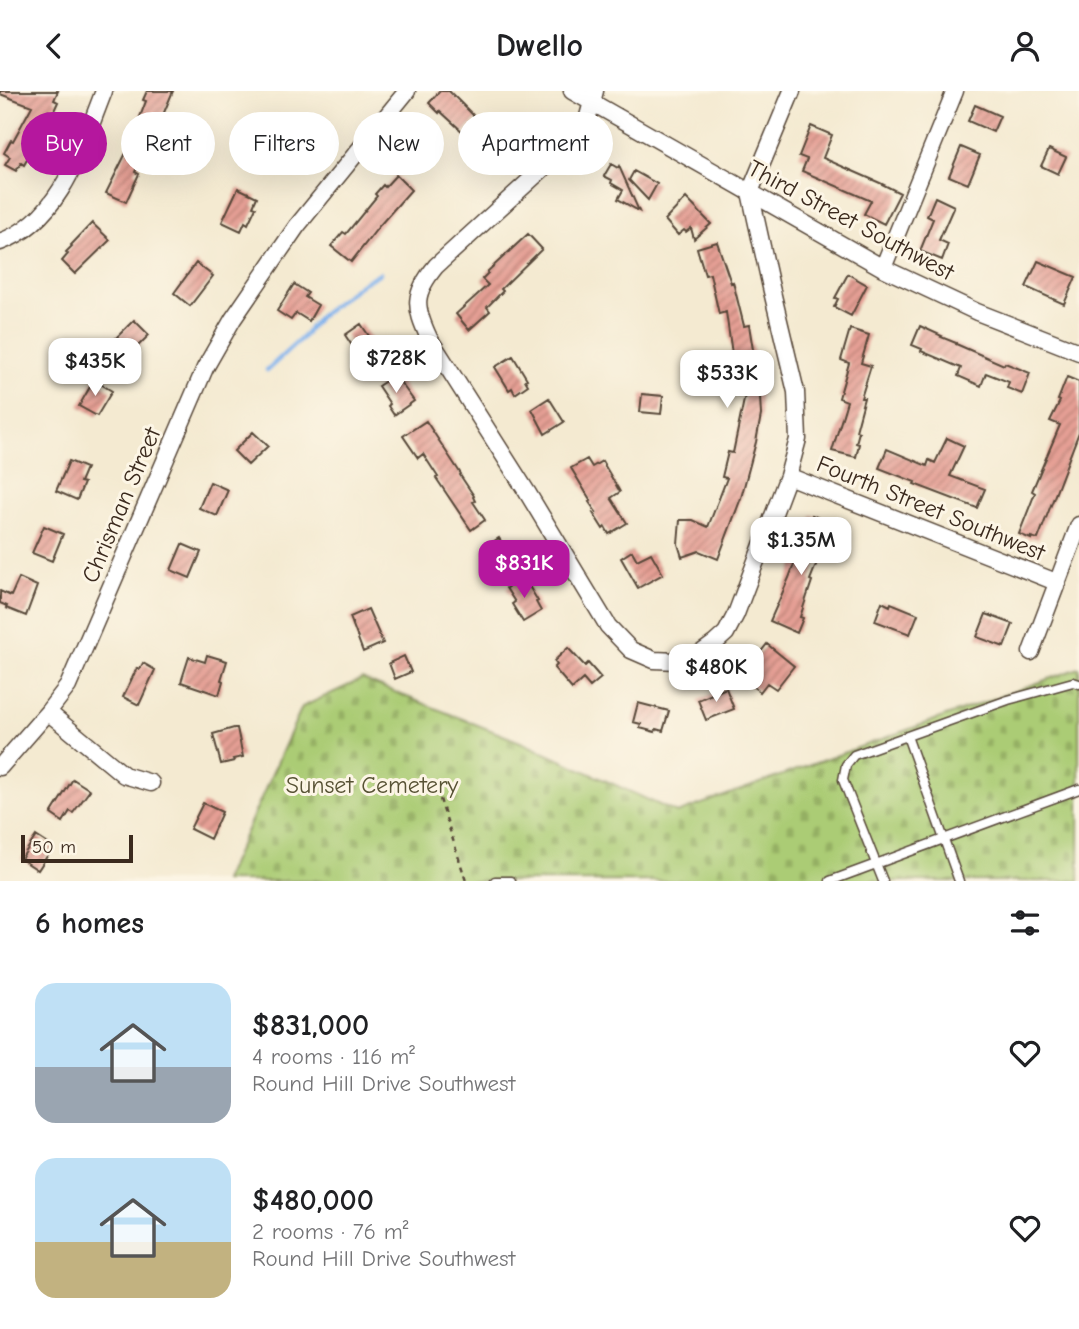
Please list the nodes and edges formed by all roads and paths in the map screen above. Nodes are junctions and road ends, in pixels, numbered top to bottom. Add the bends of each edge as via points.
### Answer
1 (104, 91) edge
2 (407, 91) edge
3 (572, 91) edge
4 (792, 91) edge
5 (955, 91) edge
6 (594, 97) edge
7 (750, 192) junction
8 (0, 242) edge
9 (883, 268) junction
10 (1079, 352) edge
11 (788, 476) junction
12 (1079, 526) edge
13 (1056, 582) junction
14 (1031, 652) dead end
15 (1079, 684) edge
16 (48, 712) junction
17 (907, 736) junction
18 (0, 767) edge
19 (151, 783) dead end
20 (1079, 789) edge
21 (440, 799) dead end
22 (944, 840) junction
23 (876, 865) junction
24 (466, 881) edge
25 (495, 881) edge
26 (511, 881) edge
27 (830, 881) edge
28 (883, 881) edge
29 (959, 881) edge

1 - 8 street via 60,191 36,219
2 - 16 street, Chrisman Street via 298,226 233,319 205,368 68,686
3 - 6 street, Third Street Southwest
4 - 7 street
5 - 9 street
6 - 7 street, Third Street Southwest
6 - 11 street via 584,131 424,282 418,299 419,318 429,338 608,626 631,650 654,660 698,656 726,633
7 - 9 street, Third Street Southwest
7 - 11 street via 796,392 798,439
9 - 10 street, Third Street Southwest
11 - 13 street, Fourth Street Southwest
12 - 13 street
13 - 14 street
15 - 17 lane via 1008,700
16 - 18 street, Chrisman Street
16 - 19 street via 124,775
17 - 22 lane
17 - 23 lane via 854,755 846,765 843,781
20 - 22 lane
21 - 24 path
22 - 23 lane
22 - 29 lane
23 - 27 lane
23 - 28 lane
25 - 26 lane

